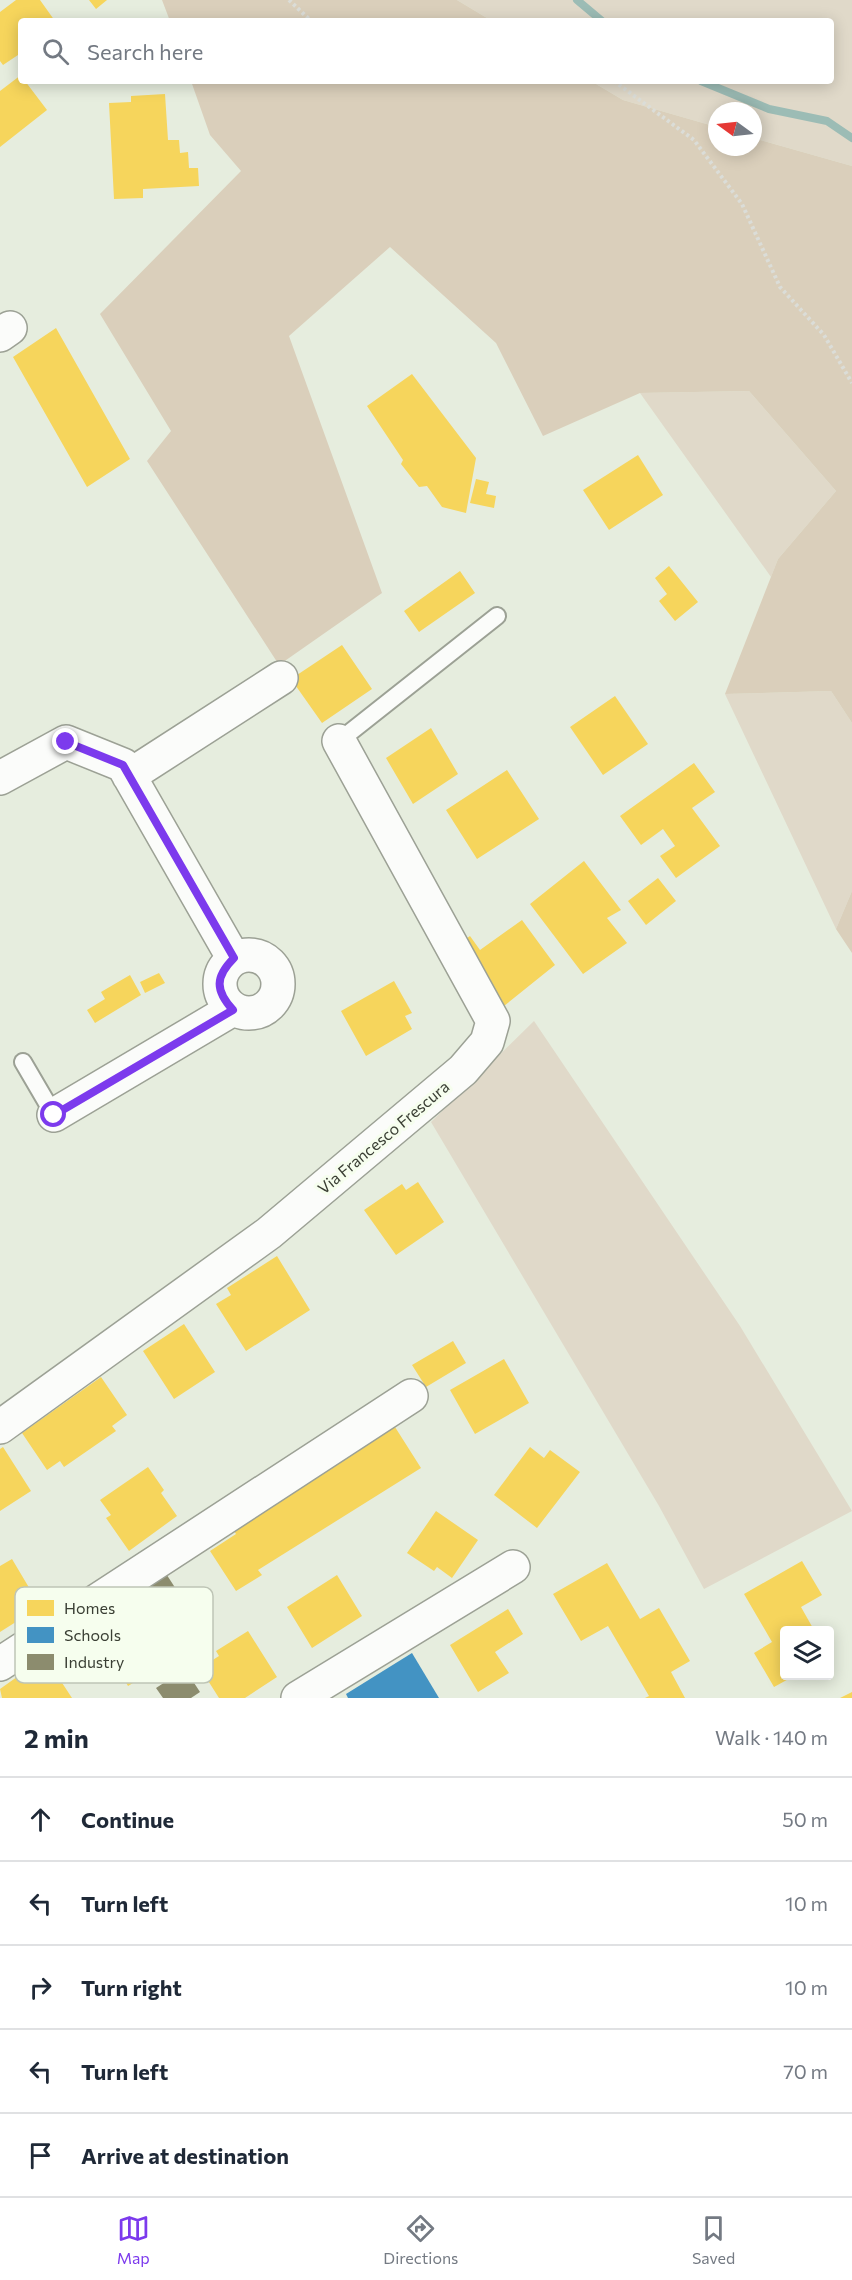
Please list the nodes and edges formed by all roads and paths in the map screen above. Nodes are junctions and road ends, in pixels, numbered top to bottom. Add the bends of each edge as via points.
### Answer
1 (289, 0) edge
2 (308, 18) edge
3 (618, 84) edge
4 (852, 383) edge
5 (497, 616) dead end
6 (280, 678) dead end
7 (339, 741) joint
8 (129, 776) junction
9 (0, 778) edge
10 (234, 958) junction
11 (233, 1010) junction
12 (22, 1062) dead end
13 (54, 1115) joint
14 (411, 1396) dead end
15 (0, 1427) edge
16 (513, 1567) dead end
17 (117, 1587) edge
18 (15, 1654) edge
19 (0, 1664) edge
20 (299, 1697) edge

1 - 2 path
3 - 4 path via 693,140 742,204 780,287 824,335
5 - 7 lane
6 - 8 street
7 - 15 street, Via Francesco Frescura via 493,1021 487,1042 463,1070 269,1233
8 - 9 street via 123,765 66,742
8 - 10 street
10 - 11 street via 223,969 219,984 223,998
10 - 11 street via 249,955 264,959 275,970 279,985 274,1000 263,1010 248,1014
11 - 13 street
12 - 13 lane
14 - 17 street
16 - 20 street
18 - 19 street

